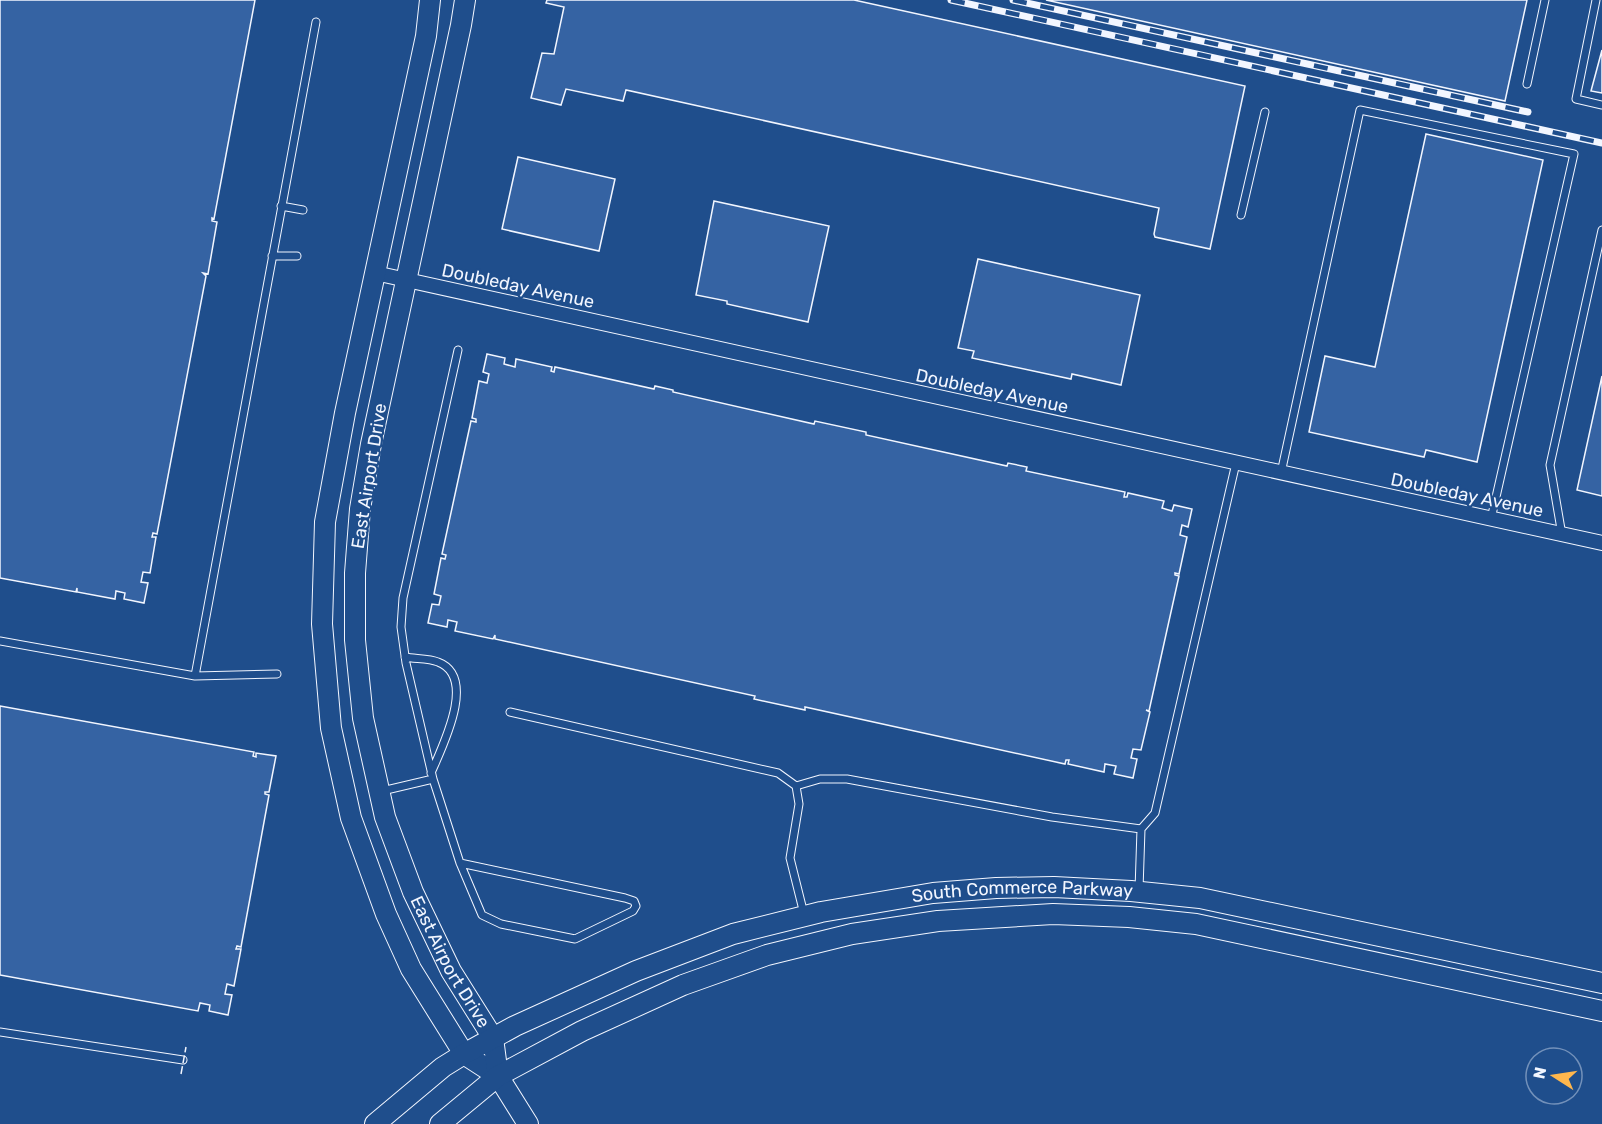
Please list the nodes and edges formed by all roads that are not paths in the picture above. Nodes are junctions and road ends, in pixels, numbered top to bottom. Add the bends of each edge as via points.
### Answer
1 (430, 0) edge
2 (465, 0) edge
3 (1545, 0) edge
4 (1596, 0) edge
5 (316, 22) dead end
6 (1527, 84) dead end
7 (1602, 105) edge
8 (1264, 112) dead end
9 (282, 206) junction
10 (303, 210) dead end
11 (1241, 214) dead end
12 (1602, 230) edge
13 (272, 256) junction
14 (297, 256) dead end
15 (375, 273) junction
16 (406, 280) junction
17 (458, 350) dead end
18 (1236, 463) junction
19 (1281, 473) junction
20 (1491, 519) junction
21 (1562, 535) junction
22 (1602, 543) edge
23 (0, 640) edge
24 (405, 657) junction
25 (277, 674) dead end
26 (195, 676) junction
27 (510, 712) dead end
28 (432, 776) junction
29 (796, 786) junction
30 (379, 791) junction
31 (1141, 829) junction
32 (460, 863) junction
33 (1138, 892) junction
34 (805, 916) junction
35 (1602, 983) edge
36 (1602, 1011) edge
37 (0, 1032) edge
38 (493, 1038) junction
39 (464, 1054) junction
40 (183, 1060) dead end
41 (498, 1076) junction
42 (375, 1124) edge
43 (441, 1124) edge
44 (528, 1124) edge

1 - 15 main road, East Airport Drive via 426,36
2 - 16 main road, East Airport Drive
3 - 6 lane
4 - 7 lane via 1576,99
5 - 9 lane
8 - 11 lane
9 - 10 lane
9 - 13 lane
12 - 21 lane via 1550,465
13 - 14 lane
13 - 26 lane
15 - 16 street, Doubleday Avenue
15 - 39 main road, East Airport Drive via 325,522 322,624 331,728 351,818 386,914 411,969
16 - 18 street, Doubleday Avenue
16 - 30 main road, East Airport Drive via 371,444 355,573 363,718
17 - 24 lane via 403,598
18 - 19 street, Doubleday Avenue
18 - 31 lane via 1155,813
19 - 20 street, Doubleday Avenue
19 - 20 lane via 1360,110 1574,154
20 - 21 street, Doubleday Avenue
21 - 22 street, Doubleday Avenue
23 - 26 lane
24 - 28 lane
24 - 28 lane via 439,662 452,671 457,681 448,734
25 - 26 lane
27 - 29 lane via 778,773
28 - 30 lane
28 - 32 lane
29 - 31 lane via 820,779 847,780
29 - 34 lane via 799,804 790,858
30 - 38 main road, East Airport Drive via 413,892 452,971
31 - 33 lane
32 - 32 lane via 482,915 501,924 575,939 636,906 625,898
33 - 34 main road, South Commerce Parkway via 1054,887 986,889 933,893
33 - 35 main road, South Commerce Parkway via 1200,898
34 - 38 main road, South Commerce Parkway via 733,934 636,971
36 - 41 main road, South Commerce Parkway via 1196,924 1042,914 938,921 852,934 767,955 683,985 582,1031
37 - 40 lane
38 - 39 main road, South Commerce Parkway
38 - 41 main road, East Airport Drive
39 - 41 main road, East Airport Drive
39 - 42 main road, East Airport Drive
41 - 43 main road
41 - 44 main road

